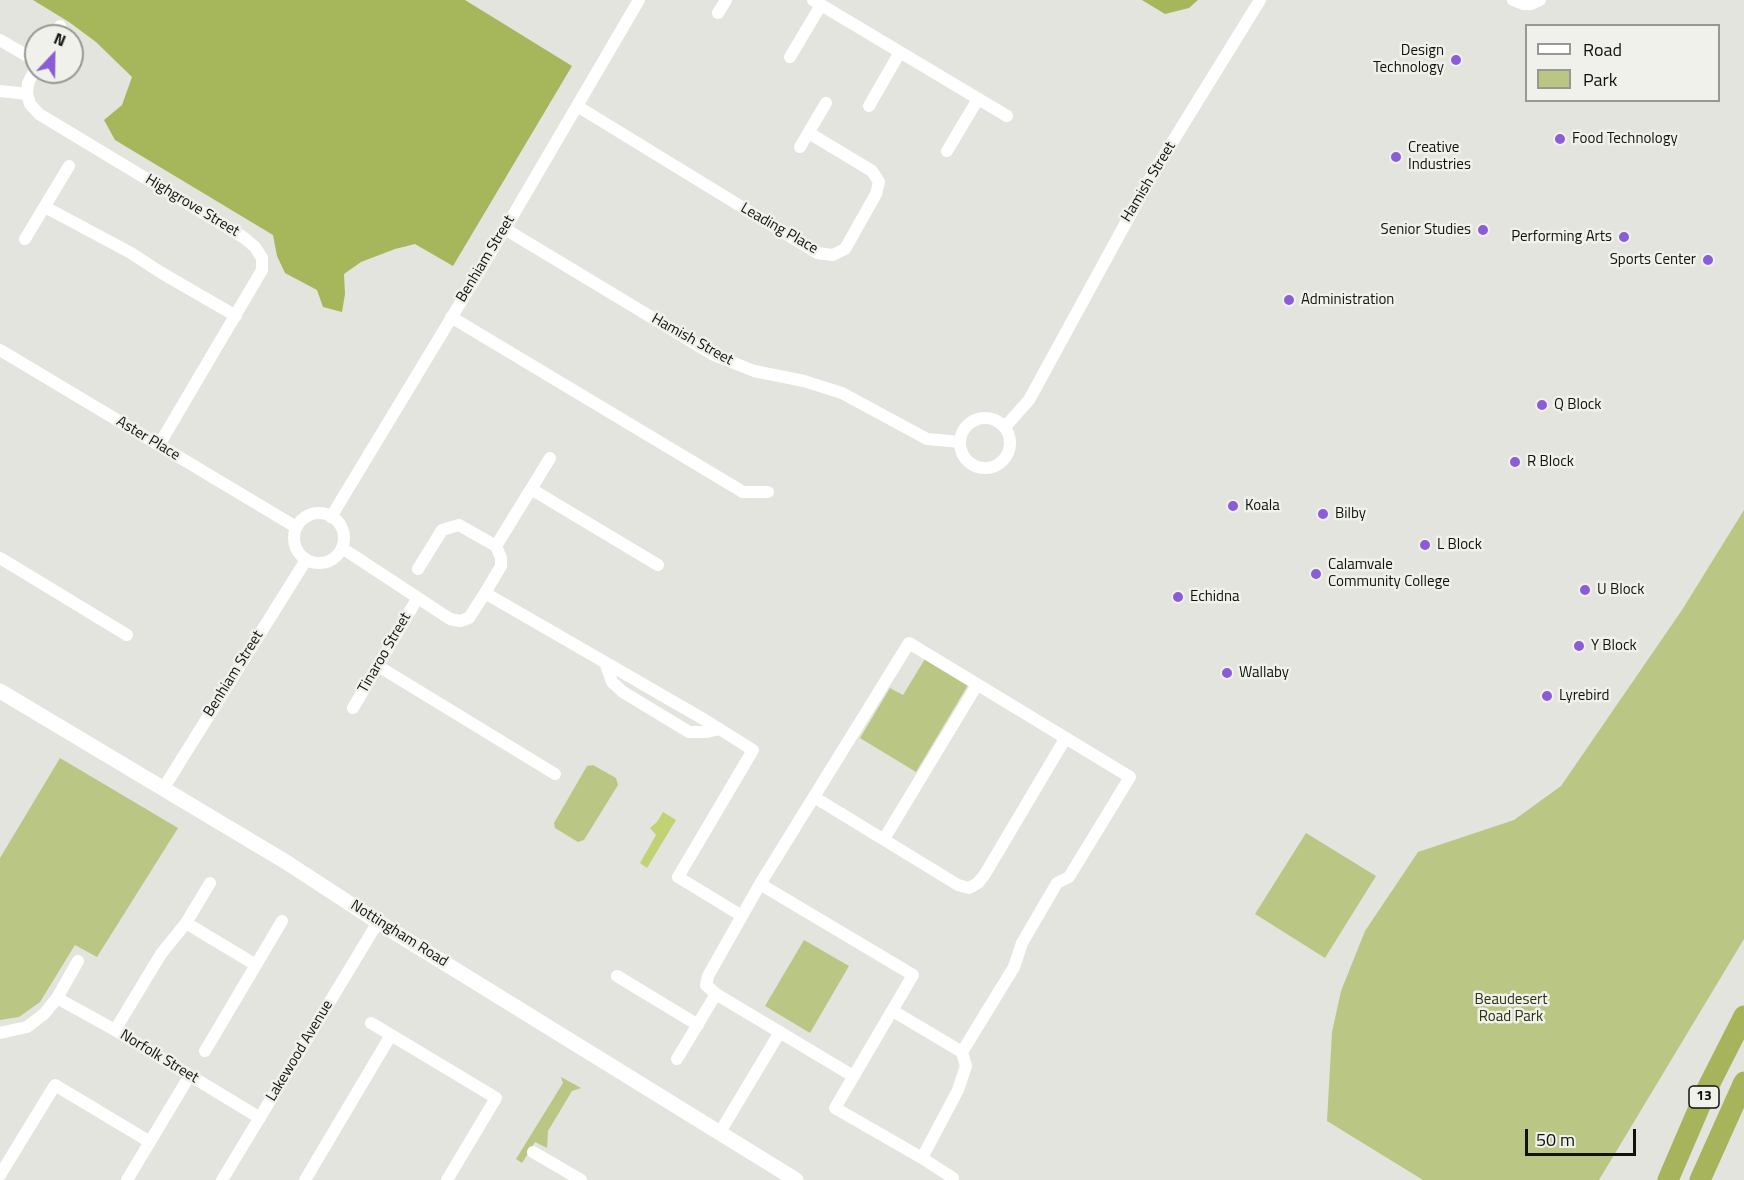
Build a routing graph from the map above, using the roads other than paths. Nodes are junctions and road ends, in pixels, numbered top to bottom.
1 (639, 0) edge
2 (726, 0) edge
3 (1260, 0) edge
4 (1513, 0) edge
5 (1540, 0) edge
6 (817, 2) edge
7 (718, 13) dead end
8 (0, 40) edge
9 (900, 52) junction
10 (24, 54) edge
11 (790, 57) dead end
12 (28, 84) edge
13 (0, 91) edge
14 (27, 94) junction
15 (978, 99) junction
16 (826, 103) dead end
17 (578, 106) junction
18 (869, 106) dead end
19 (1007, 116) dead end
20 (809, 133) junction
21 (800, 147) dead end
22 (947, 151) dead end
23 (69, 166) dead end
24 (45, 207) junction
25 (505, 229) junction
26 (25, 239) dead end
27 (236, 316) junction
28 (451, 317) junction
29 (0, 350) edge
30 (1005, 427) junction
31 (960, 442) junction
32 (159, 445) junction
33 (550, 458) dead end
34 (531, 489) junction
35 (768, 492) dead end
36 (331, 517) junction
37 (296, 527) junction
38 (496, 546) junction
39 (342, 548) junction
40 (0, 558) edge
41 (306, 560) junction
42 (658, 565) dead end
43 (418, 569) dead end
44 (485, 593) junction
45 (417, 598) junction
46 (126, 634) dead end
47 (605, 662) junction
48 (378, 666) junction
49 (977, 684) junction
50 (0, 691) edge
51 (353, 708) dead end
52 (720, 729) junction
53 (1065, 739) junction
54 (555, 774) dead end
55 (163, 789) junction
56 (814, 797) junction
57 (884, 839) junction
58 (210, 883) dead end
59 (760, 884) junction
60 (742, 916) junction
61 (282, 921) dead end
62 (378, 922) junction
63 (186, 923) junction
64 (78, 961) dead end
65 (256, 964) junction
66 (616, 976) dead end
67 (716, 994) junction
68 (57, 998) junction
69 (893, 1011) junction
70 (1744, 1016) edge
71 (371, 1023) dead end
72 (698, 1025) junction
73 (115, 1030) junction
74 (780, 1032) junction
75 (0, 1033) edge
76 (391, 1035) junction
77 (206, 1051) dead end
78 (962, 1052) junction
79 (677, 1059) dead end
80 (190, 1075) junction
81 (853, 1076) junction
82 (1744, 1082) edge
83 (260, 1118) junction
84 (720, 1132) junction
85 (150, 1142) junction
86 (533, 1152) dead end
87 (922, 1158) junction
88 (0, 1176) edge
89 (953, 1178) dead end
90 (576, 1179) edge
91 (6, 1180) edge
92 (128, 1180) edge
93 (222, 1180) edge
94 (305, 1180) edge
95 (447, 1180) edge
96 (796, 1180) edge
97 (1668, 1180) edge
98 (1700, 1180) edge

1 - 17 street, Benhiam Street
2 - 7 street
3 - 30 street, Hamish Street
4 - 5 street
6 - 9 street
6 - 11 street
8 - 10 street
9 - 15 street
9 - 18 street
12 - 14 street
13 - 14 street
14 - 27 street, Highgrove Street
15 - 19 street
15 - 22 street
16 - 20 street
17 - 20 street, Leading Place
17 - 25 street, Benhiam Street
20 - 21 street
23 - 24 street
24 - 26 street
24 - 27 street
25 - 28 street, Benhiam Street
25 - 31 street, Hamish Street
27 - 32 street, Highgrove Street
28 - 35 street
28 - 36 street, Benhiam Street
29 - 32 street, Aster Place
30 - 31 street
30 - 31 street
32 - 37 street, Aster Place
33 - 34 street
34 - 38 street
34 - 42 street
36 - 37 street
36 - 39 street
37 - 41 street
38 - 43 street
38 - 44 street
39 - 41 street
39 - 45 street
40 - 46 street
41 - 55 street, Benhiam Street
44 - 45 street
44 - 47 street
45 - 48 street, Tinaroo Street
47 - 52 street
47 - 52 street
48 - 51 street, Tinaroo Street
48 - 54 street
49 - 53 street
49 - 56 street
49 - 57 street
50 - 55 street, Nottingham Road
52 - 60 street
53 - 57 street
53 - 78 street
55 - 62 street, Nottingham Road
56 - 57 street
56 - 59 street
58 - 63 street
59 - 60 street
59 - 69 street
60 - 67 street
61 - 65 street
62 - 83 street, Lakewood Avenue
62 - 84 street, Nottingham Road
63 - 65 street
63 - 73 street
64 - 68 street
65 - 77 street
66 - 72 street
67 - 72 street
67 - 74 street
68 - 73 street, Norfolk Street
68 - 75 street
69 - 78 street
69 - 81 street
70 - 97 highway, 13
71 - 76 street
72 - 79 street
73 - 80 street, Norfolk Street
74 - 81 street
74 - 84 street
76 - 94 street
76 - 95 street
78 - 87 street
80 - 83 street, Norfolk Street
80 - 85 street
81 - 87 street
82 - 98 highway, 13
83 - 93 street, Lakewood Avenue
84 - 96 street, Nottingham Road
85 - 88 street
85 - 92 street
86 - 90 street
87 - 89 street
88 - 91 street

